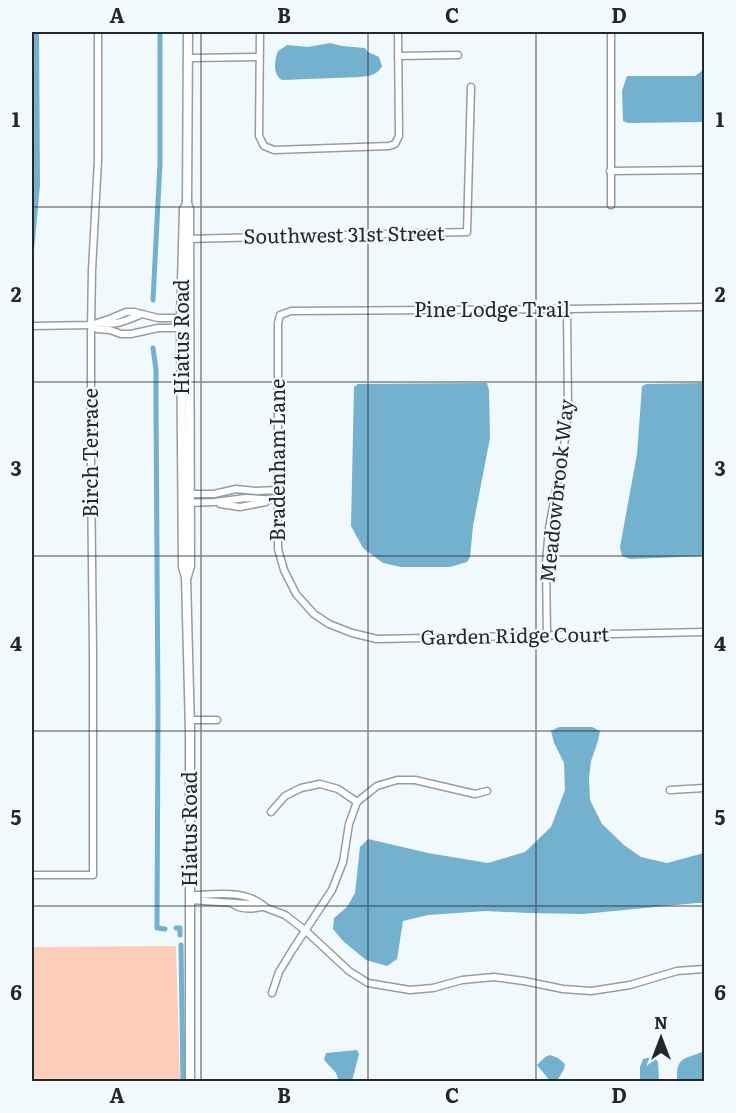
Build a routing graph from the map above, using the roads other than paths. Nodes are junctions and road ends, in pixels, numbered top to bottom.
1 (98, 32) edge
2 (188, 32) edge
3 (260, 32) edge
4 (398, 32) edge
5 (611, 32) edge
6 (398, 56) junction
7 (458, 56) dead end
8 (260, 57) junction
9 (189, 58) junction
10 (471, 87) dead end
11 (705, 170) edge
12 (610, 171) junction
13 (611, 205) dead end
14 (186, 239) junction
15 (705, 307) edge
16 (567, 309) junction
17 (143, 314) junction
18 (280, 315) joint
19 (185, 318) junction
20 (99, 323) junction
21 (118, 323) junction
22 (91, 325) junction
23 (32, 326) edge
24 (185, 328) junction
25 (121, 334) junction
26 (244, 490) junction
27 (278, 490) junction
28 (244, 498) junction
29 (186, 499) junction
30 (278, 500) junction
31 (214, 502) junction
32 (246, 506) junction
33 (329, 624) joint
34 (705, 632) edge
35 (546, 636) junction
36 (189, 720) junction
37 (217, 720) dead end
38 (705, 788) edge
39 (670, 790) dead end
40 (487, 791) dead end
41 (357, 802) junction
42 (272, 812) dead end
43 (32, 875) edge
44 (190, 898) junction
45 (264, 906) junction
46 (306, 931) junction
47 (705, 969) edge
48 (272, 993) dead end
49 (190, 1082) edge

1 - 22 street, Birch Terrace
2 - 9 street, Hiatus Road
3 - 8 street
4 - 6 street
5 - 12 street
6 - 7 street
6 - 8 street
8 - 9 street
9 - 14 street, Hiatus Road
10 - 14 street, Southwest 31st Street
11 - 12 street
12 - 13 street
14 - 19 street, Hiatus Road
15 - 16 street, Pine Lodge Trail
16 - 18 street, Pine Lodge Trail
16 - 35 street, Meadowbrook Way
17 - 19 street
17 - 20 street
17 - 21 street
18 - 27 street, Bradenham Lane
19 - 24 street, Hiatus Road
20 - 21 street
20 - 22 street
21 - 25 street
22 - 23 street
22 - 25 street
22 - 43 street, Birch Terrace
24 - 25 street
24 - 29 street, Hiatus Road
26 - 27 street
26 - 28 street
26 - 29 street
27 - 30 street, Bradenham Lane
28 - 30 street
28 - 31 street
28 - 32 street
29 - 31 street
29 - 36 street, Hiatus Road
30 - 32 street
30 - 33 street, Bradenham Lane
31 - 32 street
33 - 35 street, Garden Ridge Court
34 - 35 street, Garden Ridge Court
36 - 37 street
36 - 44 street, Hiatus Road
38 - 39 street
40 - 41 street
41 - 42 street
41 - 46 street
44 - 45 street
44 - 45 street
44 - 49 street, Hiatus Road
45 - 46 street
46 - 47 street
46 - 48 street

